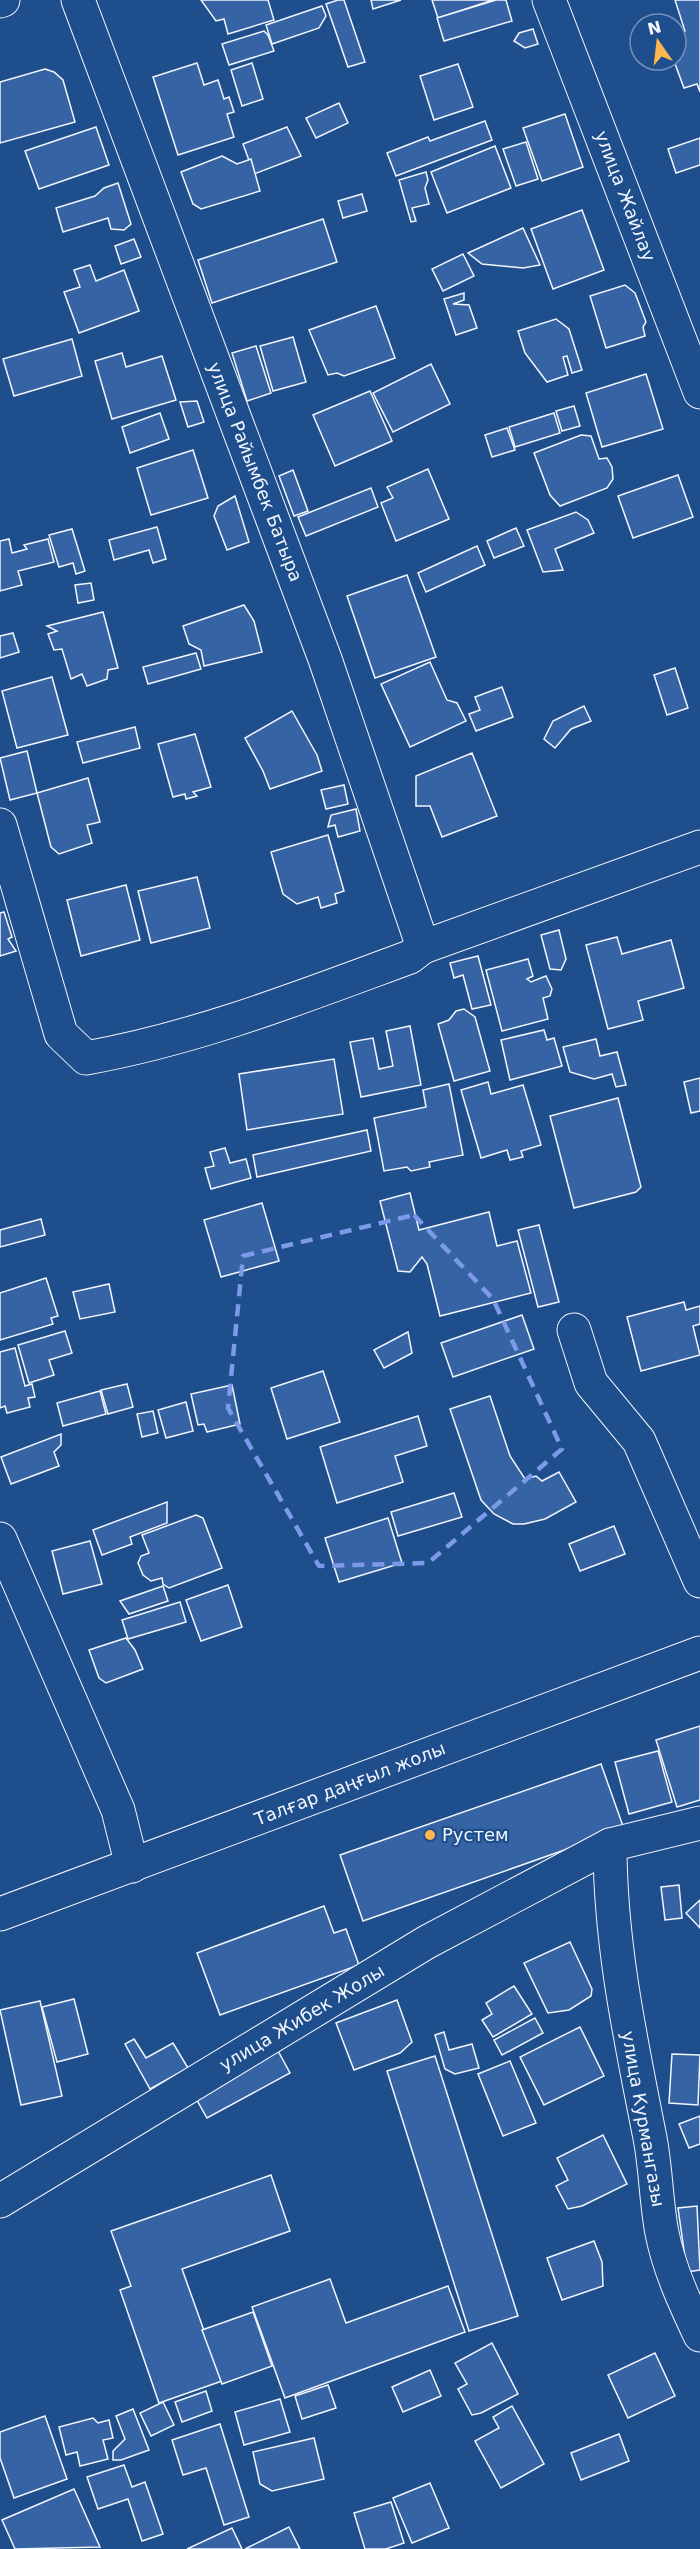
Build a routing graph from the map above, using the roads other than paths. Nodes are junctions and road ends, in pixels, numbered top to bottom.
1 (78, 0) edge
2 (549, 0) edge
3 (700, 392) edge
4 (0, 825) edge
5 (700, 847) edge
6 (423, 947) junction
7 (573, 1330) dead end
8 (0, 1539) edge
9 (700, 1581) edge
10 (700, 1653) edge
11 (700, 1823) edge
12 (610, 1845) junction
13 (132, 1866) junction
14 (0, 1914) edge
15 (0, 2201) edge
16 (700, 2335) edge

1 - 6 street, улица Райымбек Батыра
2 - 3 street, улица Жайлау
4 - 6 street
5 - 6 street
7 - 9 street
8 - 13 street
10 - 13 street, Талғар даңғыл жолы
11 - 12 street, улица Жибек Жолы
12 - 15 street, улица Жибек Жолы
12 - 16 street, улица Курмангазы
13 - 14 street, Талғар даңғыл жолы

